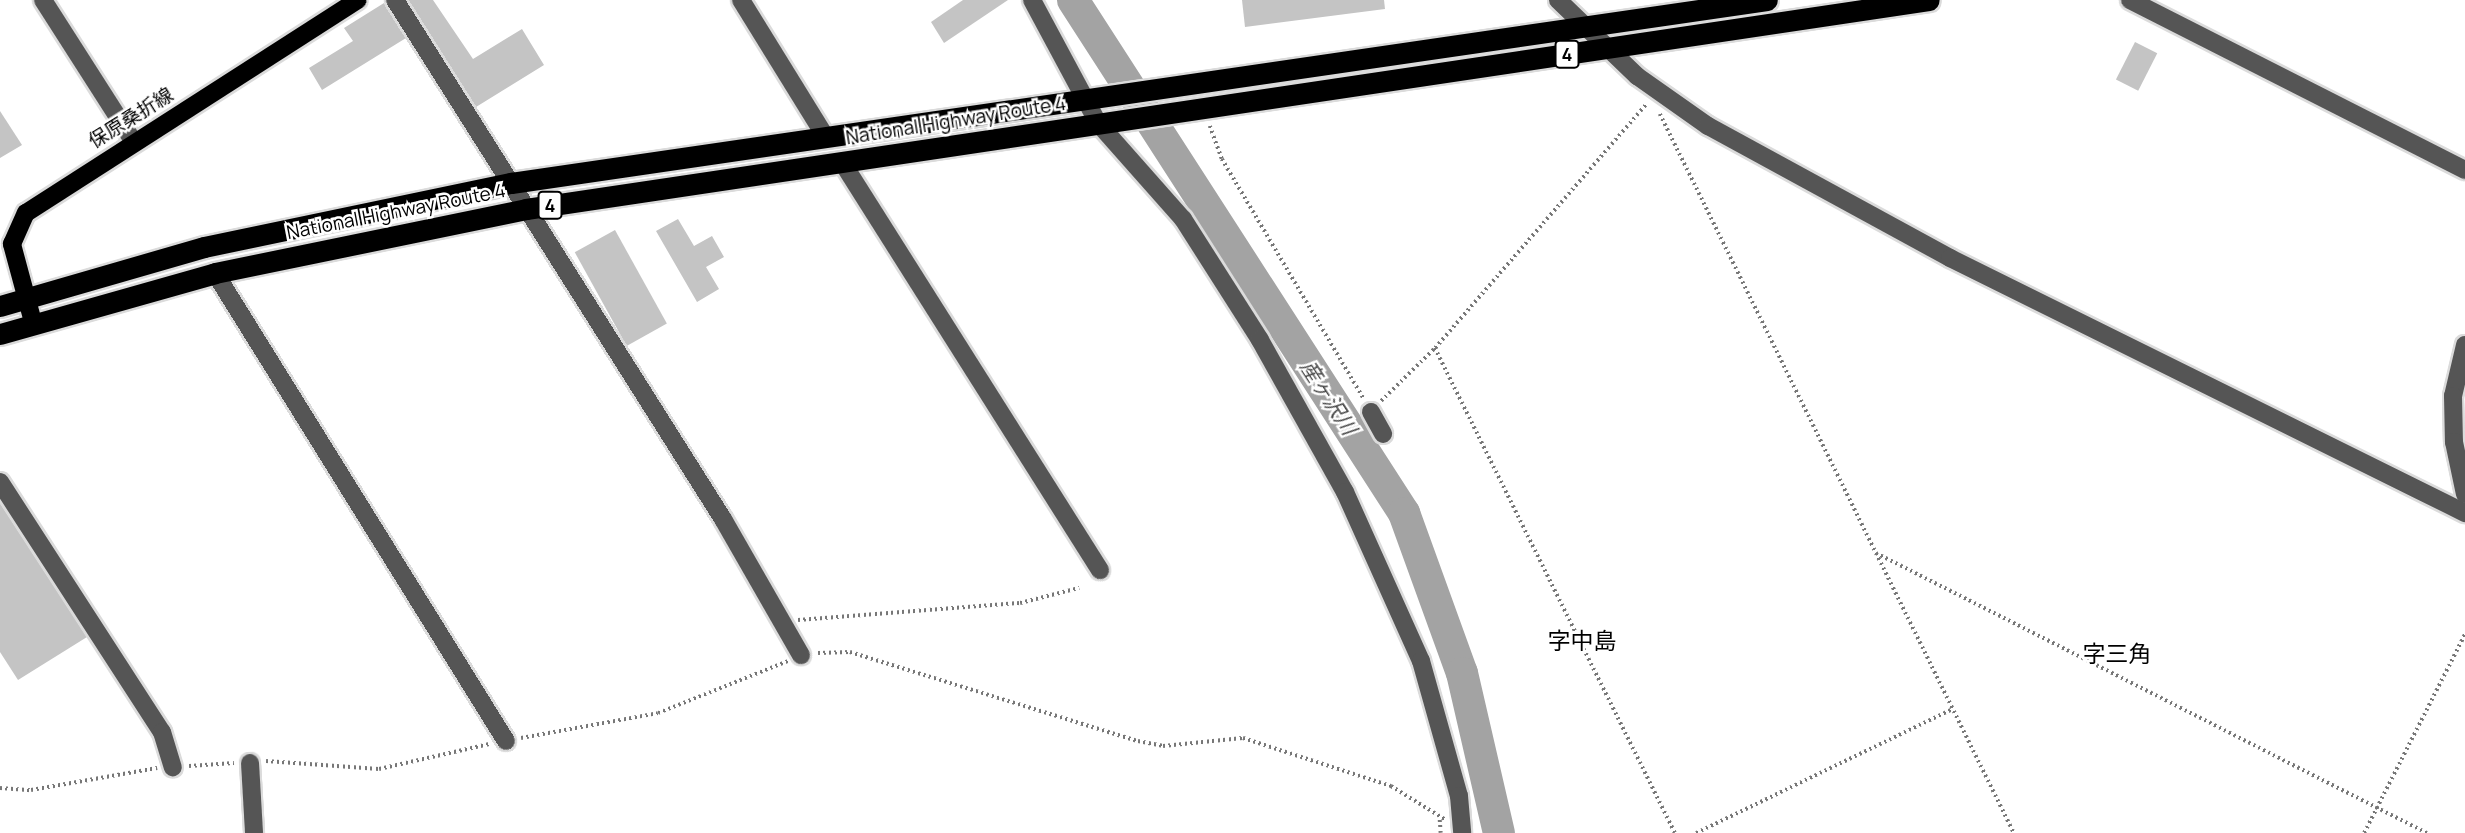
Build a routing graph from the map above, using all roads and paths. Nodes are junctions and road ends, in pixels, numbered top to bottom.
1 (43, 0) edge
2 (358, 0) edge
3 (395, 0) edge
4 (741, 0) edge
5 (1032, 0) edge
6 (1558, 0) edge
7 (1768, 0) edge
8 (1929, 0) edge
9 (2130, 0) edge
10 (1584, 27) junction
11 (1607, 47) junction
12 (1657, 91) junction
13 (1090, 99) junction
14 (1198, 112) junction
15 (1103, 123) junction
16 (825, 136) junction
17 (133, 141) junction
18 (842, 162) junction
19 (2465, 170) edge
20 (511, 183) junction
21 (526, 209) junction
22 (215, 273) junction
23 (24, 298) junction
24 (0, 306) edge
25 (33, 322) junction
26 (0, 334) edge
27 (2465, 345) edge
28 (1435, 348) junction
29 (1371, 412) junction
30 (1383, 434) dead end
31 (0, 482) edge
32 (2465, 494) edge
33 (2465, 513) edge
34 (1876, 553) junction
35 (1100, 570) dead end
36 (1079, 588) dead end
37 (782, 621) junction
38 (2465, 634) edge
39 (801, 655) junction
40 (1952, 709) junction
41 (506, 741) junction
42 (250, 762) junction
43 (173, 766) junction
44 (0, 788) edge
45 (2377, 808) junction
46 (1440, 820) junction
47 (1462, 827) edge
48 (254, 833) edge
49 (1441, 833) edge
50 (1675, 833) edge
51 (1696, 833) edge
52 (2014, 833) edge
53 (2364, 833) edge
54 (2427, 833) edge

1 - 17 street
2 - 17 main road, 保原桑折線
3 - 20 street
4 - 16 street
5 - 13 street
6 - 10 street
7 - 10 highway, National Highway Route 4 / 4
8 - 11 highway, National Highway Route 4 / 4
9 - 19 street
10 - 11 street
10 - 13 highway, National Highway Route 4 / 4
11 - 12 street
11 - 14 highway, National Highway Route 4 / 4
12 - 28 path
12 - 33 street
12 - 34 path
13 - 15 street
13 - 16 highway, National Highway Route 4 / 4
14 - 15 highway, National Highway Route 4 / 4
14 - 29 path
15 - 18 highway, National Highway Route 4 / 4
15 - 47 street
16 - 20 highway, National Highway Route 4 / 4
17 - 23 main road, 保原桑折線
18 - 21 highway, National Highway Route 4 / 4
18 - 35 street
20 - 21 street
20 - 23 highway, National Highway Route 4 / 4
21 - 22 highway, National Highway Route 4 / 4
21 - 37 street
22 - 25 highway, National Highway Route 4 / 4
22 - 41 street
23 - 24 highway, National Highway Route 4 / 4
23 - 25 main road, 保原桑折線
25 - 26 highway, National Highway Route 4 / 4
27 - 32 street
28 - 29 path
28 - 50 path
29 - 30 street
31 - 43 street
34 - 40 path
34 - 45 path
36 - 37 path
37 - 39 street
38 - 45 path
39 - 41 path
39 - 46 path
40 - 51 path
40 - 52 path
41 - 42 path
42 - 43 path
42 - 48 street
43 - 44 path
45 - 53 path
45 - 54 path
46 - 47 path
46 - 49 path

